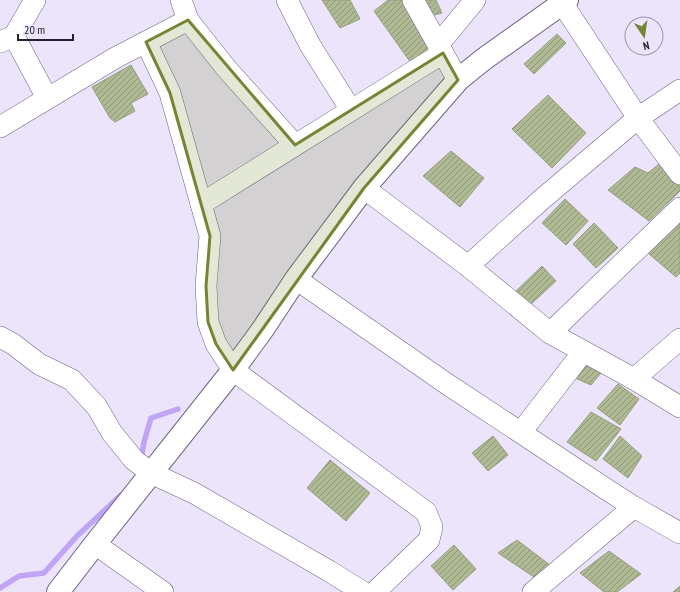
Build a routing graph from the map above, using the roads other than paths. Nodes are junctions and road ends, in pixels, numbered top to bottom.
1 (34, 0) edge
2 (181, 0) edge
3 (413, 0) edge
4 (475, 0) edge
5 (294, 2) edge
6 (565, 2) edge
7 (188, 20) junction
8 (7, 39) edge
9 (146, 42) junction
10 (441, 49) junction
11 (458, 80) junction
12 (680, 90) edge
13 (47, 98) junction
14 (351, 110) junction
15 (638, 118) junction
16 (0, 126) edge
17 (295, 145) junction
18 (680, 174) edge
19 (364, 188) junction
20 (201, 204) junction
21 (680, 208) edge
22 (468, 266) junction
23 (296, 279) junction
24 (550, 333) junction
25 (0, 337) edge
26 (680, 339) edge
27 (583, 352) junction
28 (233, 370) junction
29 (634, 379) junction
30 (680, 407) edge
31 (521, 432) junction
32 (151, 473) junction
33 (634, 507) junction
34 (680, 533) edge
35 (94, 544) junction
36 (58, 592) edge
37 (163, 592) edge
38 (363, 592) edge
39 (374, 592) edge
40 (533, 592) edge

1 - 8 street
2 - 7 street
3 - 10 street
4 - 10 street
5 - 14 street
6 - 11 street
6 - 15 street
7 - 9 street
7 - 17 street
8 - 13 street
9 - 13 street
9 - 20 street
10 - 11 street
10 - 14 street
11 - 19 street
12 - 15 street
13 - 16 street
14 - 17 street
15 - 18 street
15 - 22 street
17 - 20 street
19 - 22 street
19 - 23 street
20 - 28 street
21 - 24 street
22 - 24 street
23 - 28 street
23 - 31 street
24 - 27 street
25 - 32 street
26 - 29 street
27 - 29 street
27 - 31 street
28 - 32 street
28 - 39 street
29 - 30 street
31 - 33 street
32 - 35 street
32 - 38 street
33 - 34 street
33 - 40 street
35 - 36 street
35 - 37 street

